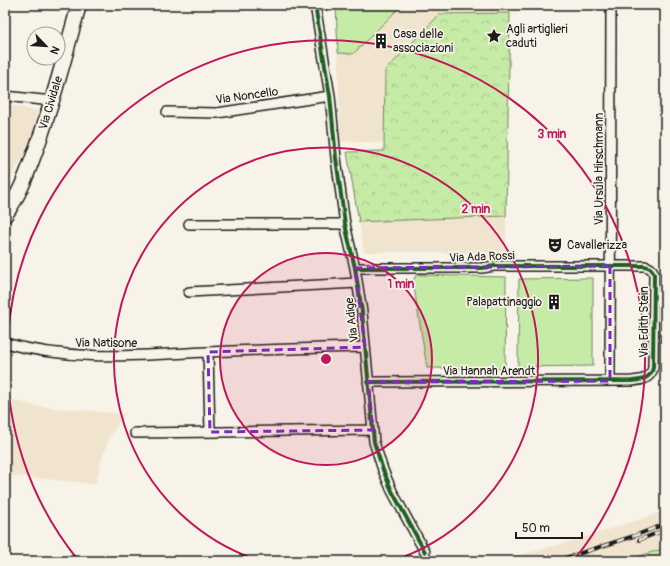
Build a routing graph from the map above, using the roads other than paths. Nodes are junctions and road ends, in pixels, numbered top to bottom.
1 (79, 5) edge
2 (316, 5) edge
3 (611, 5) edge
4 (5, 96) edge
5 (330, 96) junction
6 (52, 101) junction
7 (167, 112) dead end
8 (10, 203) edge
9 (5, 215) edge
10 (189, 224) dead end
11 (345, 224) junction
12 (610, 266) junction
13 (355, 268) junction
14 (357, 283) junction
15 (189, 292) dead end
16 (5, 343) edge
17 (365, 347) junction
18 (208, 352) junction
19 (610, 381) junction
20 (368, 382) junction
21 (373, 430) junction
22 (210, 432) junction
23 (135, 433) dead end
24 (425, 552) dead end

1 - 6 main road, Via Cividale
2 - 5 street, Via Adige
3 - 12 street, Via Ursula Hirschmann
4 - 6 street
5 - 7 street, Via Noncello
5 - 11 street, Via Adige
6 - 8 main road, Via Cividale
8 - 9 main road, Via Cividale
10 - 11 street
11 - 13 street, Via Adige
12 - 13 street, Via Ada Rossi
12 - 19 street, Via Ursula Hirschmann
12 - 19 street, Via Edith Stein
13 - 14 street, Via Adige
14 - 15 street, Via Adige
14 - 17 street, Via Adige
16 - 18 street, Via Natisone
17 - 18 street, Via Natisone
17 - 20 street, Via Adige
18 - 22 street
19 - 20 street, Via Hannah Arendt
20 - 21 street, Via Adige
21 - 22 street
21 - 24 street, Via Adige
22 - 23 street

